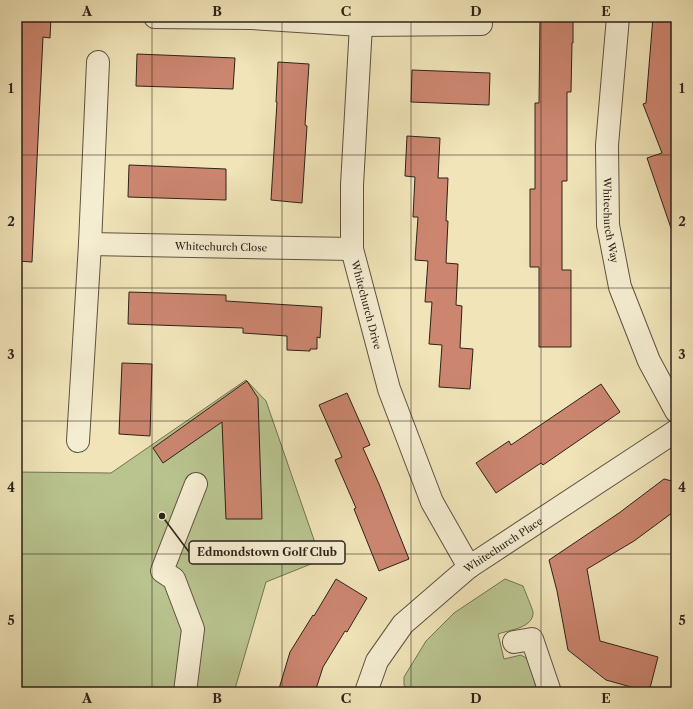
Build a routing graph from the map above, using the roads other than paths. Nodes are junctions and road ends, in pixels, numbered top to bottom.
1 (155, 17) edge
2 (251, 17) edge
3 (618, 17) edge
4 (481, 24) dead end
5 (361, 25) junction
6 (98, 62) dead end
7 (90, 244) junction
8 (352, 249) junction
9 (676, 411) edge
10 (676, 431) edge
11 (78, 441) dead end
12 (196, 484) dead end
13 (469, 567) junction
14 (514, 642) dead end
15 (185, 692) edge
16 (366, 692) edge
17 (550, 692) edge

1 - 2 street
2 - 5 street
3 - 9 street, Whitechurch Way
4 - 5 street
5 - 8 street, Whitechurch Drive
6 - 7 street
7 - 8 street, Whitechurch Close
7 - 11 street
8 - 13 street, Whitechurch Drive
10 - 13 street, Whitechurch Place
12 - 15 street
13 - 16 street, Whitechurch Place
14 - 17 street

